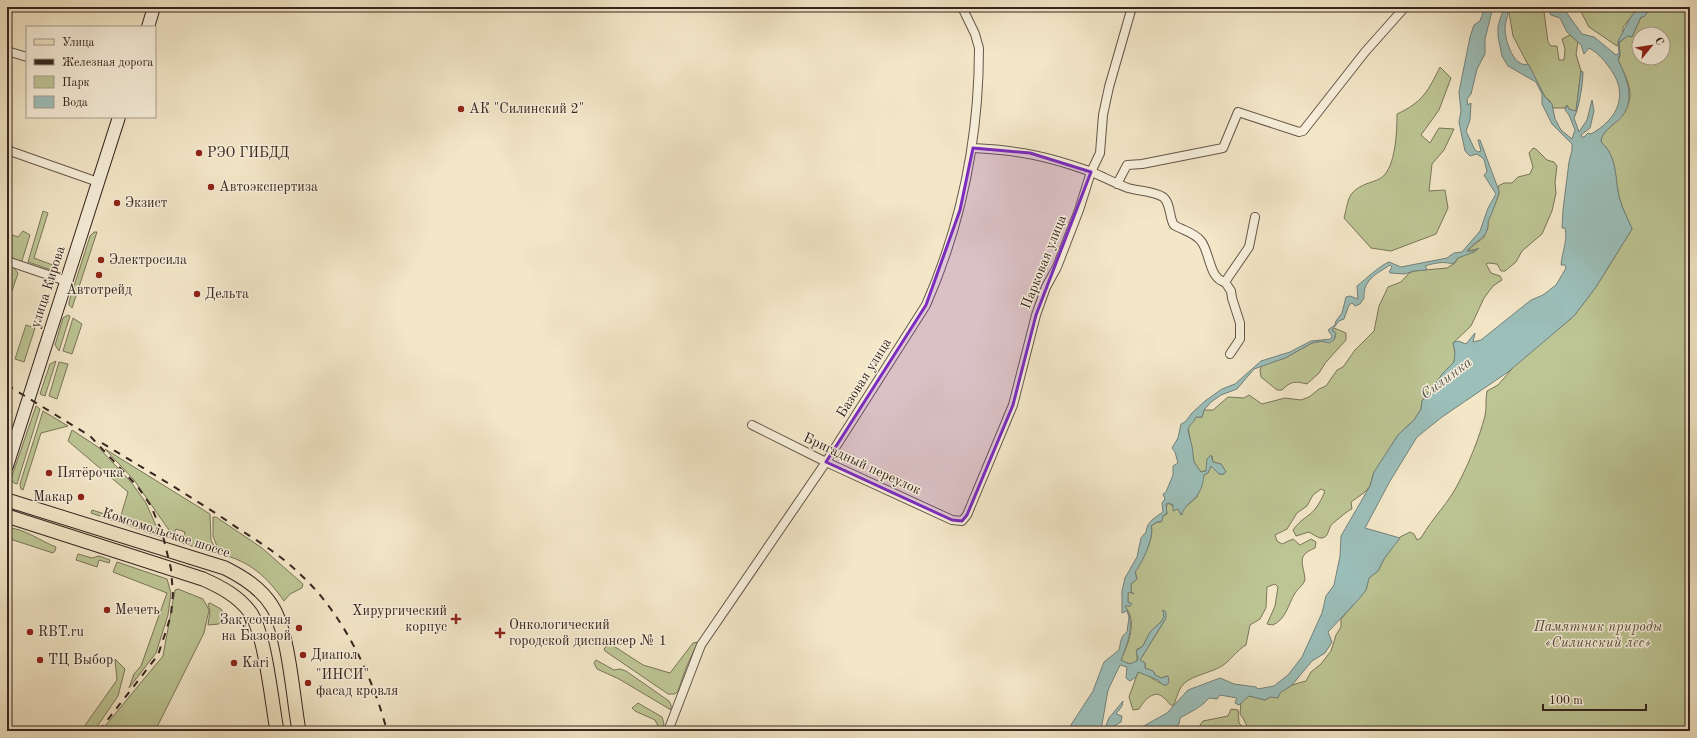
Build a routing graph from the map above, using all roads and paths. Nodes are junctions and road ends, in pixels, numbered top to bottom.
1 (154, 7) edge
2 (962, 7) edge
3 (1132, 7) edge
4 (1405, 7) edge
5 (148, 26) edge
6 (7, 51) edge
7 (26, 57) edge
8 (119, 118) edge
9 (973, 148) junction
10 (7, 150) edge
11 (1091, 172) junction
12 (98, 182) junction
13 (1117, 184) junction
14 (1255, 217) dead end
15 (7, 261) edge
16 (66, 281) junction
17 (1225, 282) junction
18 (1230, 354) dead end
19 (752, 425) dead end
20 (826, 462) junction
21 (7, 466) edge
22 (7, 500) edge
23 (7, 516) edge
24 (962, 521) joint
25 (277, 731) edge
26 (299, 731) edge
27 (668, 731) edge

1 - 5 main road
2 - 9 street, Базовая улица
3 - 11 street, Парковая улица
4 - 13 street
6 - 7 street
8 - 12 main road, улица Кирова
9 - 11 street
9 - 20 street, Базовая улица
10 - 12 street
11 - 13 street
11 - 24 street, Парковая улица
12 - 16 main road, улица Кирова
13 - 17 street
14 - 17 street
15 - 16 street
16 - 21 main road, улица Кирова
17 - 18 street
19 - 20 street, Бригадный переулок
20 - 24 street, Бригадный переулок
20 - 27 street, Базовая улица
22 - 26 main road, Комсомольское шоссе
23 - 25 main road

